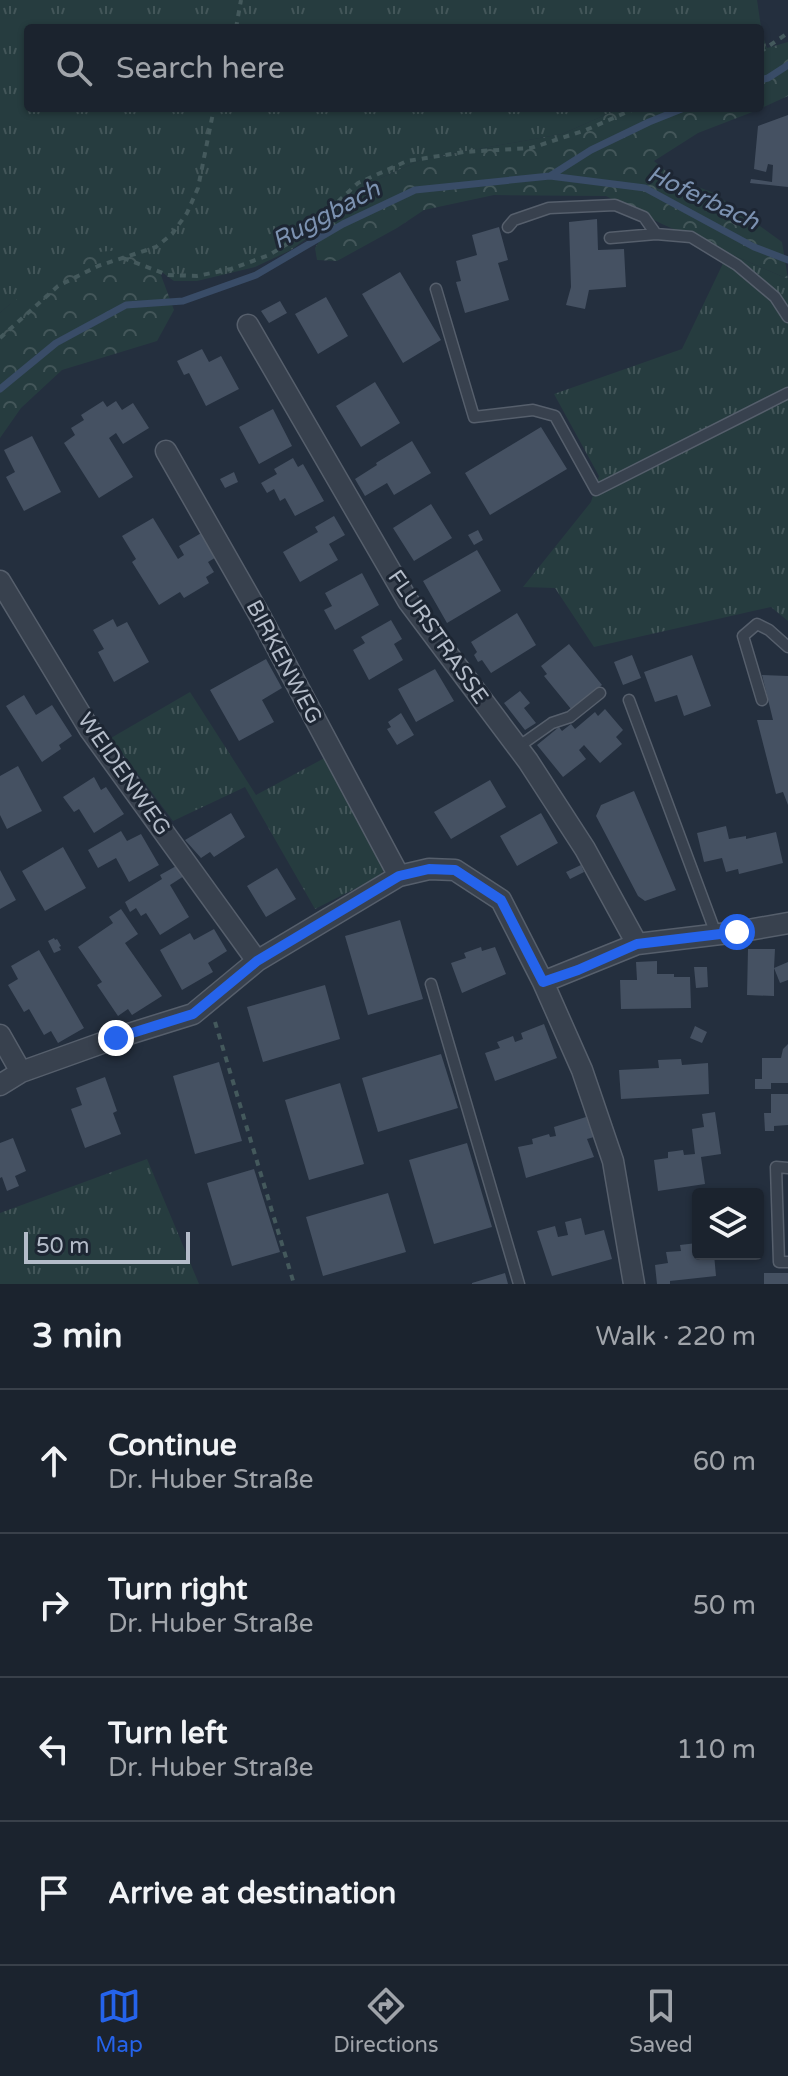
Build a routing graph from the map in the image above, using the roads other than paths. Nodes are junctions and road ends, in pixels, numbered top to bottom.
1 (508, 227) dead end
2 (656, 234) junction
3 (610, 238) dead end
4 (436, 289) dead end
5 (788, 317) edge
6 (248, 325) dead end
7 (788, 393) edge
8 (166, 451) dead end
9 (0, 581) edge
10 (788, 647) edge
11 (600, 693) dead end
12 (629, 700) dead end
13 (762, 700) dead end
14 (518, 747) junction
15 (399, 876) junction
16 (788, 923) edge
17 (716, 934) junction
18 (637, 944) junction
19 (257, 961) junction
20 (543, 982) junction
21 (431, 984) dead end
22 (0, 1035) edge
23 (21, 1072) junction
24 (0, 1085) edge
25 (788, 1168) edge
26 (788, 1262) edge
27 (519, 1284) edge
28 (634, 1284) edge

1 - 2 lane
2 - 3 lane
2 - 5 lane
4 - 7 lane
6 - 14 street, FLURSTRASSE
8 - 15 street, BIRKENWEG
9 - 19 street, WEIDENWEG
10 - 13 lane
11 - 14 lane
12 - 17 lane
14 - 18 street, FLURSTRASSE
15 - 19 street
15 - 20 street
16 - 17 street
17 - 18 street
18 - 20 street
19 - 23 street
20 - 28 street
21 - 27 lane
22 - 23 street
23 - 24 street
25 - 26 lane

